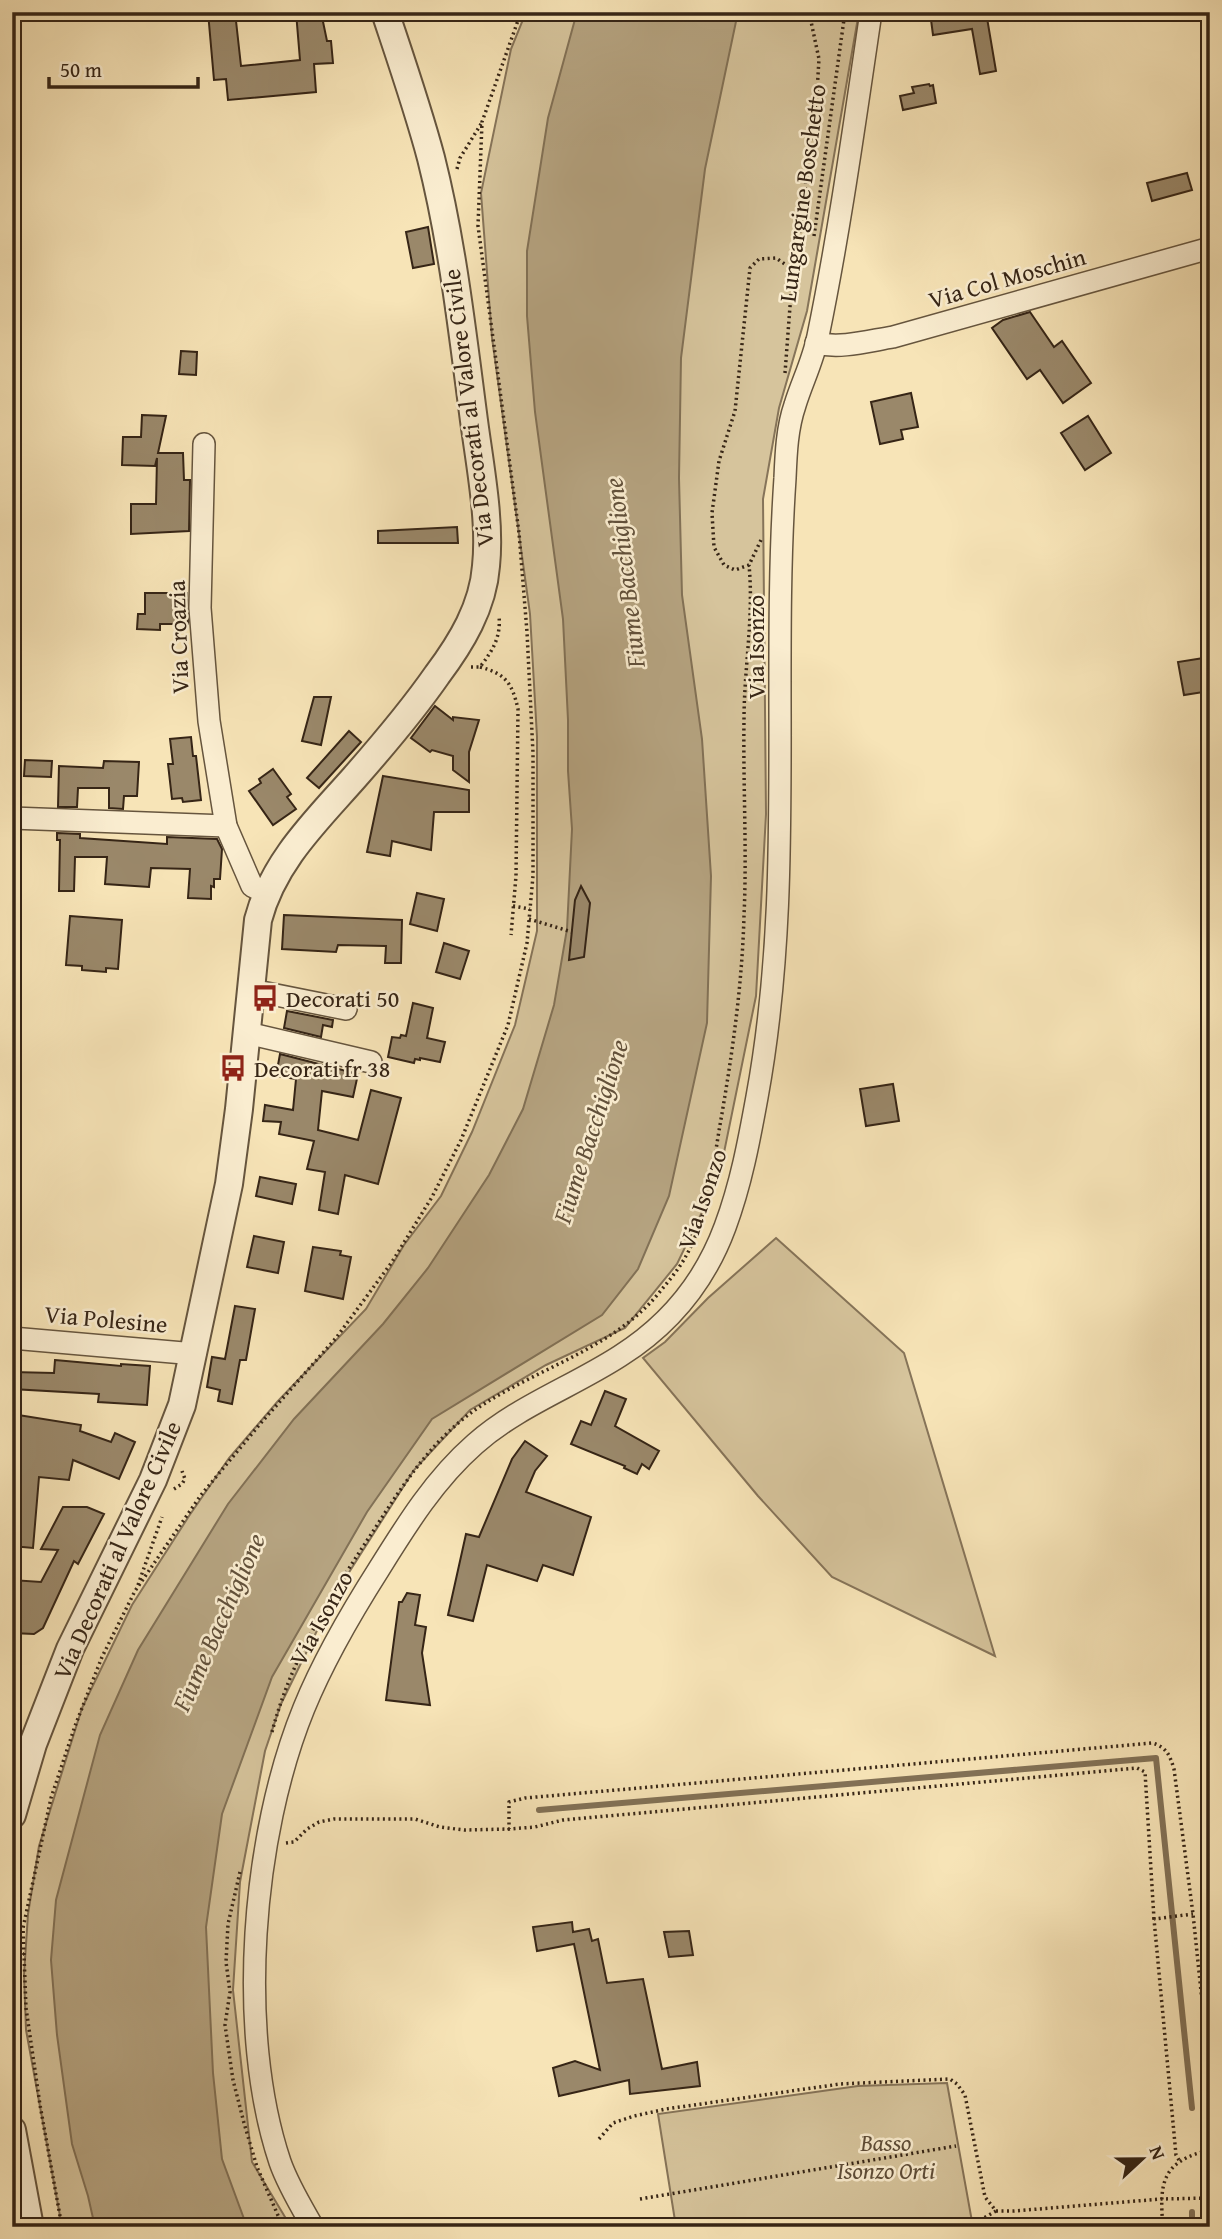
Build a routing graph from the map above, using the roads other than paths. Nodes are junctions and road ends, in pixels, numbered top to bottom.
1 (385, 12) edge
2 (871, 12) edge
3 (1210, 248) edge
4 (816, 344) junction
5 (204, 444) dead end
6 (12, 818) edge
7 (226, 826) junction
8 (266, 893) junction
9 (251, 990) junction
10 (346, 1009) dead end
11 (247, 1032) junction
12 (372, 1062) dead end
13 (12, 1338) edge
14 (195, 1354) junction
15 (12, 1815) edge
16 (12, 2130) edge
17 (15, 2167) edge
18 (30, 2227) edge
19 (313, 2227) edge

1 - 8 street, Via Decorati al Valore Civile
2 - 4 street, Via Isonzo
3 - 4 street, Via Col Moschin
4 - 19 street, Via Isonzo
5 - 7 street, Via Croazia
6 - 7 street
7 - 8 street, Via Croazia
8 - 9 street, Via Decorati al Valore Civile
9 - 10 street
9 - 11 street, Via Decorati al Valore Civile
11 - 12 street
11 - 14 street, Via Decorati al Valore Civile
13 - 14 street, Via Polesine
14 - 15 street, Via Decorati al Valore Civile
16 - 17 street
17 - 18 street

